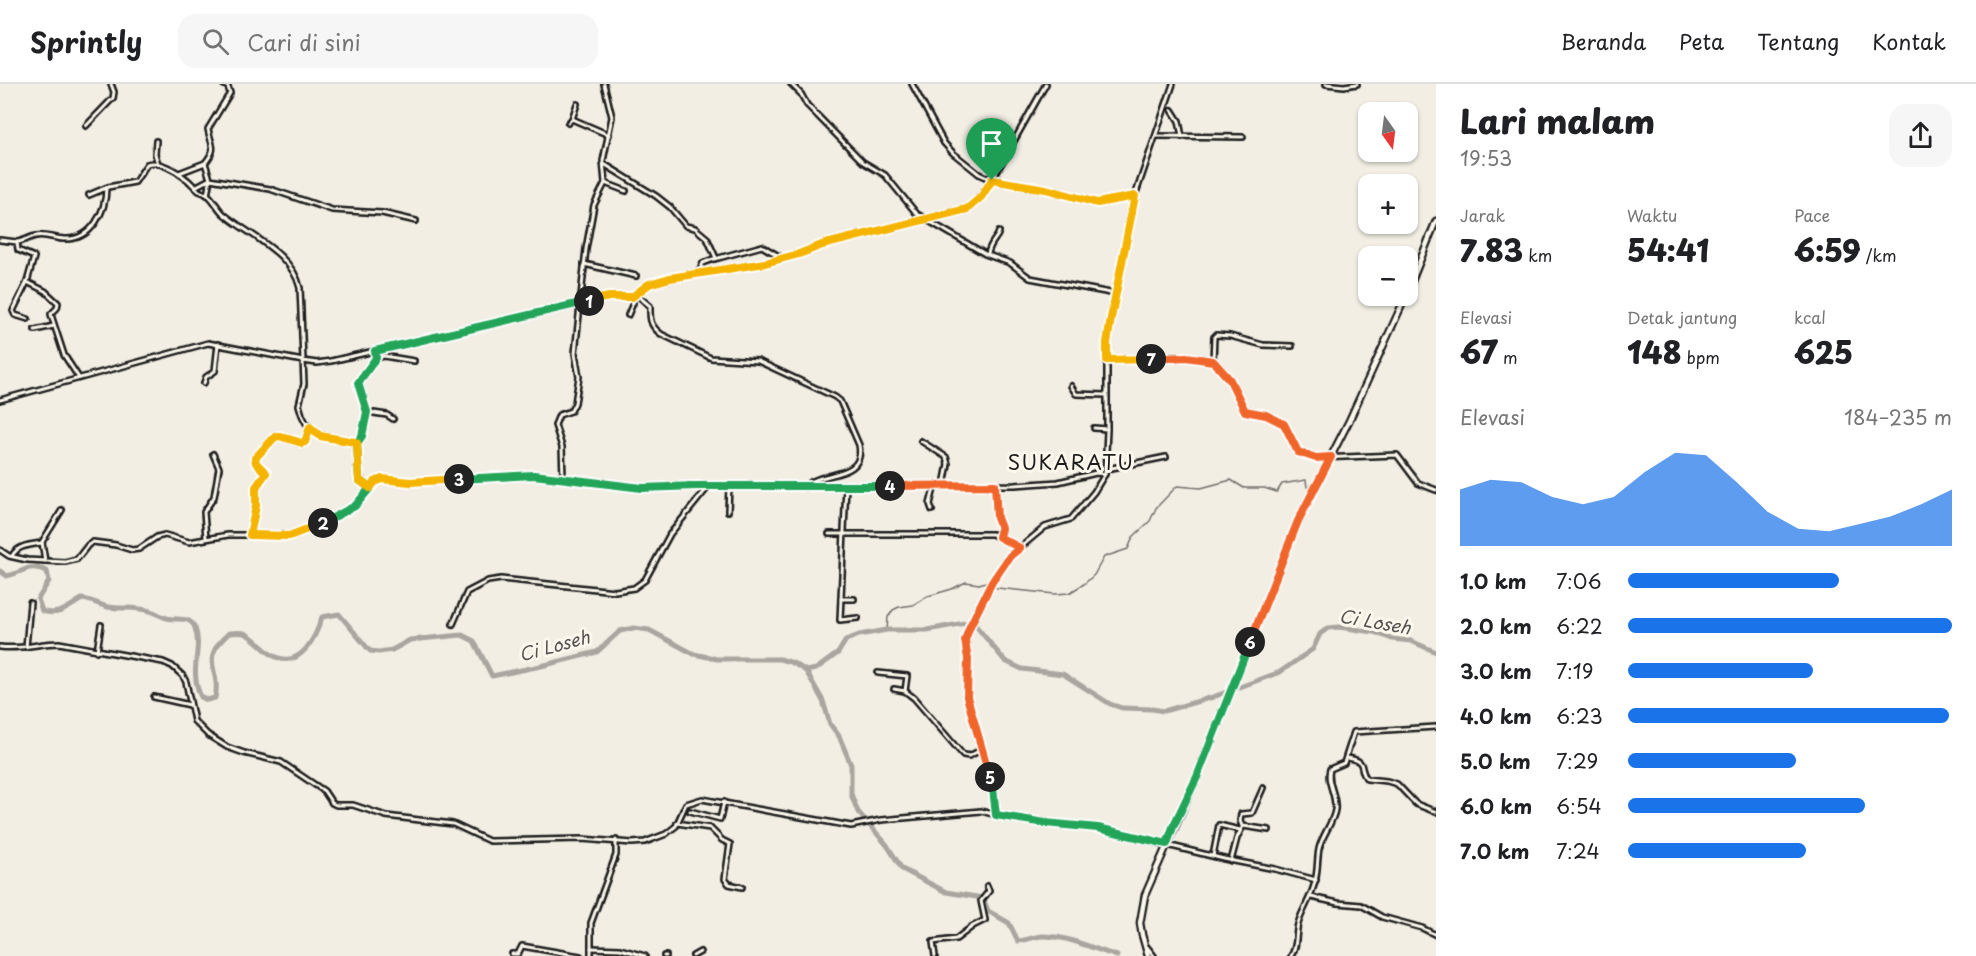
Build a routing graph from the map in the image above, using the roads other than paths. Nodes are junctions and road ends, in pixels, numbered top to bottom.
1 (111, 84) edge
2 (223, 84) edge
3 (604, 84) edge
4 (791, 84) edge
5 (912, 84) edge
6 (1046, 84) edge
7 (1173, 84) edge
8 (1326, 84) edge
9 (1357, 84) edge
10 (577, 104) dead end
11 (1172, 110) dead end
12 (572, 119) junction
13 (568, 123) dead end
14 (86, 126) dead end
15 (609, 135) junction
16 (1156, 136) junction
17 (1182, 136) junction
18 (1243, 137) dead end
19 (156, 141) dead end
20 (205, 163) junction
21 (158, 164) junction
22 (603, 164) junction
23 (178, 173) junction
24 (210, 179) junction
25 (992, 180) junction
26 (605, 183) junction
27 (195, 187) junction
28 (106, 188) junction
29 (626, 191) dead end
30 (89, 195) dead end
31 (207, 195) junction
32 (1135, 196) junction
33 (927, 219) junction
34 (416, 221) dead end
35 (1436, 221) edge
36 (999, 232) dead end
37 (0, 240) edge
38 (17, 242) junction
39 (988, 255) junction
40 (782, 258) junction
41 (715, 259) junction
42 (584, 264) junction
43 (1418, 265) edge
44 (699, 272) junction
45 (636, 276) dead end
46 (27, 282) junction
47 (1116, 294) junction
48 (634, 296) junction
49 (579, 304) junction
50 (1401, 306) edge
51 (628, 315) dead end
52 (28, 319) dead end
53 (55, 326) junction
54 (35, 330) dead end
55 (218, 344) junction
56 (1292, 346) dead end
57 (375, 351) junction
58 (376, 358) junction
59 (1107, 360) junction
60 (303, 361) junction
61 (414, 361) dead end
62 (1213, 361) junction
63 (79, 378) junction
64 (204, 383) dead end
65 (1071, 386) dead end
66 (1106, 395) junction
67 (0, 400) edge
68 (367, 412) junction
69 (393, 418) dead end
70 (310, 427) junction
71 (1094, 428) dead end
72 (1107, 429) junction
73 (921, 441) dead end
74 (357, 443) junction
75 (213, 454) dead end
76 (1166, 457) dead end
77 (1331, 457) junction
78 (1106, 472) junction
79 (563, 478) junction
80 (935, 485) junction
81 (944, 485) junction
82 (995, 485) junction
83 (709, 486) junction
84 (729, 486) junction
85 (846, 486) junction
86 (805, 487) junction
87 (370, 488) junction
88 (1436, 490) edge
89 (62, 510) dead end
90 (932, 510) dead end
91 (728, 511) dead end
92 (829, 534) dead end
93 (250, 535) junction
94 (844, 535) junction
95 (999, 537) junction
96 (206, 538) junction
97 (42, 543) junction
98 (1020, 548) junction
99 (0, 550) edge
100 (11, 556) junction
101 (45, 561) junction
102 (841, 599) junction
103 (854, 599) dead end
104 (30, 603) dead end
105 (858, 618) dead end
106 (453, 624) dead end
107 (101, 625) dead end
108 (0, 647) edge
109 (26, 647) junction
110 (97, 651) junction
111 (878, 673) dead end
112 (894, 689) dead end
113 (905, 691) junction
114 (154, 698) dead end
115 (190, 705) junction
116 (1436, 728) edge
117 (981, 750) junction
118 (1347, 758) junction
119 (1263, 788) dead end
120 (724, 802) junction
121 (690, 811) dead end
122 (1436, 812) edge
123 (996, 815) junction
124 (677, 823) junction
125 (1241, 828) junction
126 (1269, 830) dead end
127 (616, 840) junction
128 (1167, 844) junction
129 (1213, 856) junction
130 (1231, 861) junction
131 (1316, 880) junction
132 (987, 886) dead end
133 (742, 887) dead end
134 (1310, 897) junction
135 (1436, 935) edge
136 (1144, 944) junction
137 (591, 948) junction
138 (700, 952) dead end
139 (512, 954) dead end
140 (580, 956) edge
141 (591, 956) edge
142 (645, 956) edge
143 (693, 956) edge
144 (935, 956) edge
145 (1148, 956) edge
146 (1154, 956) edge
147 (1291, 956) edge

1 - 14 street
2 - 20 street
3 - 15 street
4 - 33 street
5 - 25 street
6 - 25 street
7 - 16 street
8 - 9 street
10 - 12 street
11 - 17 street
12 - 13 street
12 - 15 street
15 - 22 street
16 - 17 street
16 - 32 street
17 - 18 street
19 - 21 street
20 - 23 street
20 - 24 street
21 - 23 street
21 - 28 street
22 - 26 street
22 - 41 street
23 - 27 street
24 - 27 street
24 - 31 street
24 - 34 street
25 - 32 street
25 - 33 street
26 - 29 street
26 - 42 street
27 - 31 street
28 - 30 street
28 - 38 street
31 - 60 street
32 - 47 street
33 - 39 street
33 - 40 street
35 - 43 main road
36 - 39 street
37 - 38 street
38 - 46 street
39 - 47 street
40 - 41 street
40 - 44 street
41 - 44 street
42 - 45 street
42 - 49 street
44 - 48 street
46 - 52 street
46 - 53 street
47 - 59 street
48 - 49 street
48 - 51 street
48 - 86 street
49 - 57 street
49 - 79 street
50 - 77 main road
53 - 54 street
53 - 63 street
55 - 60 street
55 - 63 street
55 - 64 street
56 - 62 street
57 - 58 street
57 - 60 street
58 - 61 street
58 - 68 street
59 - 62 street
59 - 66 street
60 - 70 street
62 - 77 street
63 - 67 street
65 - 66 street
66 - 72 street
68 - 69 street
68 - 74 street
70 - 74 street
70 - 93 street
71 - 72 street
72 - 78 street
73 - 81 street
74 - 87 street
75 - 96 street
76 - 78 street
77 - 88 street
77 - 128 main road
78 - 82 street
78 - 98 street
79 - 83 street
79 - 87 street
80 - 81 street
80 - 85 street
80 - 90 street
81 - 82 street
82 - 95 street
83 - 84 street
83 - 106 street
84 - 86 street
84 - 91 street
85 - 86 street
85 - 94 street
87 - 93 street
89 - 97 street
92 - 94 street
93 - 96 street
94 - 95 street
94 - 102 street
95 - 98 street
96 - 101 street
97 - 100 street
97 - 101 street
98 - 117 street
99 - 100 street
100 - 101 street
102 - 103 street
102 - 105 street
104 - 109 street
107 - 110 street
108 - 109 street
109 - 110 street
110 - 115 street
111 - 113 street
112 - 113 street
113 - 117 street
114 - 115 street
115 - 127 street
116 - 118 street
117 - 123 street
118 - 122 street
118 - 131 street
119 - 125 street
120 - 121 street
120 - 123 street
120 - 124 street
123 - 128 street
124 - 127 street
124 - 133 street
125 - 126 street
125 - 129 street
125 - 130 street
127 - 137 street
128 - 129 street
128 - 136 main road
129 - 130 street
130 - 131 street
131 - 134 street
132 - 144 street
134 - 135 street
134 - 147 street
136 - 145 main road
136 - 146 street
137 - 141 street
137 - 142 street
138 - 143 street
139 - 140 street

